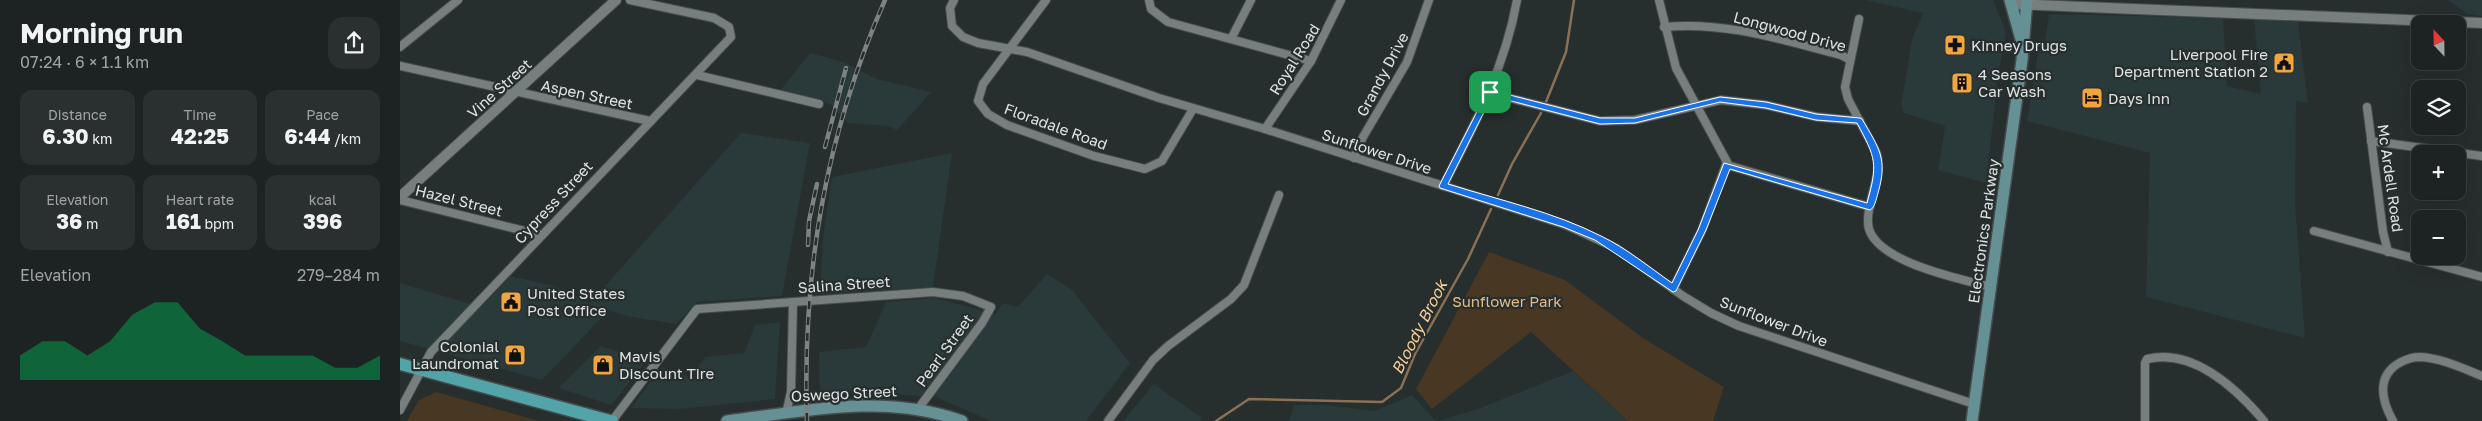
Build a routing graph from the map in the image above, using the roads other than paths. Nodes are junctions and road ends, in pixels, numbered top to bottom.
1 (458, 0) edge
2 (616, 0) edge
3 (630, 0) edge
4 (954, 0) edge
5 (1046, 0) edge
6 (1149, 0) edge
7 (1252, 0) edge
8 (1341, 0) edge
9 (1429, 0) edge
10 (1517, 0) edge
11 (1659, 0) edge
12 (2042, 0) edge
13 (2011, 2) edge
14 (2028, 2) edge
15 (2063, 6) junction
16 (1859, 19) dead end
17 (2482, 23) edge
18 (1664, 27) junction
19 (1231, 39) junction
20 (2023, 46) junction
21 (400, 47) edge
22 (1010, 48) junction
23 (1850, 60) junction
24 (1311, 62) junction
25 (400, 66) edge
26 (697, 75) junction
27 (1490, 92) junction
28 (514, 93) junction
29 (819, 104) dead end
30 (1697, 105) junction
31 (2368, 107) dead end
32 (1193, 109) junction
33 (650, 121) junction
34 (1860, 121) junction
35 (1265, 129) junction
36 (2371, 141) junction
37 (2482, 156) edge
38 (1354, 158) junction
39 (1727, 165) junction
40 (1443, 186) junction
41 (1278, 195) dead end
42 (400, 198) edge
43 (1870, 207) junction
44 (2314, 231) dead end
45 (541, 235) junction
46 (2388, 252) junction
47 (2482, 277) edge
48 (1991, 287) junction
49 (1673, 289) junction
50 (793, 302) junction
51 (991, 307) joint
52 (400, 364) edge
53 (422, 371) junction
54 (400, 373) edge
55 (2482, 376) edge
56 (1974, 404) junction
57 (918, 409) junction
58 (400, 410) edge
59 (786, 414) junction
60 (581, 417) edge
61 (748, 420) edge
62 (611, 421) edge
63 (727, 421) edge
64 (962, 421) edge
65 (1108, 421) edge
66 (1972, 421) edge
67 (2145, 421) edge
68 (2264, 421) edge
69 (2393, 421) edge

1 - 21 street
2 - 28 street, Vine Street
3 - 26 street, Cypress Street
4 - 22 street, Sunflower Drive
5 - 22 street, Floradale Road
6 - 19 street
7 - 19 street
8 - 24 street, Royal Road
9 - 38 street, Grandy Drive
10 - 27 street
11 - 18 street
12 - 15 street
13 - 14 street
13 - 20 main road, Electronics Parkway
14 - 15 street
14 - 20 main road, Electronics Parkway
15 - 17 street
16 - 23 street
18 - 23 street, Longwood Drive
18 - 30 street
19 - 24 street
20 - 48 main road, Electronics Parkway
22 - 32 street, Sunflower Drive
22 - 32 street, Floradale Road
23 - 34 street
24 - 35 street, Royal Road
25 - 28 street, Aspen Street
26 - 29 street
26 - 33 street, Cypress Street
27 - 30 street
27 - 40 street
28 - 33 street, Aspen Street
28 - 42 street, Vine Street
30 - 34 street
30 - 39 street
31 - 36 street, Mc Ardell Road
32 - 35 street, Sunflower Drive
33 - 45 street, Cypress Street
34 - 43 street
35 - 38 street, Sunflower Drive
36 - 37 street
36 - 46 street, Mc Ardell Road
38 - 40 street, Sunflower Drive
39 - 43 street
39 - 49 street
40 - 49 street, Sunflower Drive
41 - 65 street
42 - 45 street, Hazel Street
43 - 48 street
44 - 46 street
45 - 53 street, Cypress Street
46 - 47 street
48 - 56 main road, Electronics Parkway
49 - 56 street, Sunflower Drive
50 - 51 street, Salina Street
50 - 59 street
50 - 62 street, Salina Street
51 - 57 street, Pearl Street
52 - 53 main road
53 - 54 main road
53 - 58 street, Cypress Street
53 - 60 main road
55 - 69 street
56 - 66 main road, Electronics Parkway
57 - 59 main road, Oswego Street
57 - 64 main road, Oswego Street
59 - 61 main road, Oswego Street
60 - 62 main road
61 - 63 main road, Oswego Street
67 - 68 street

